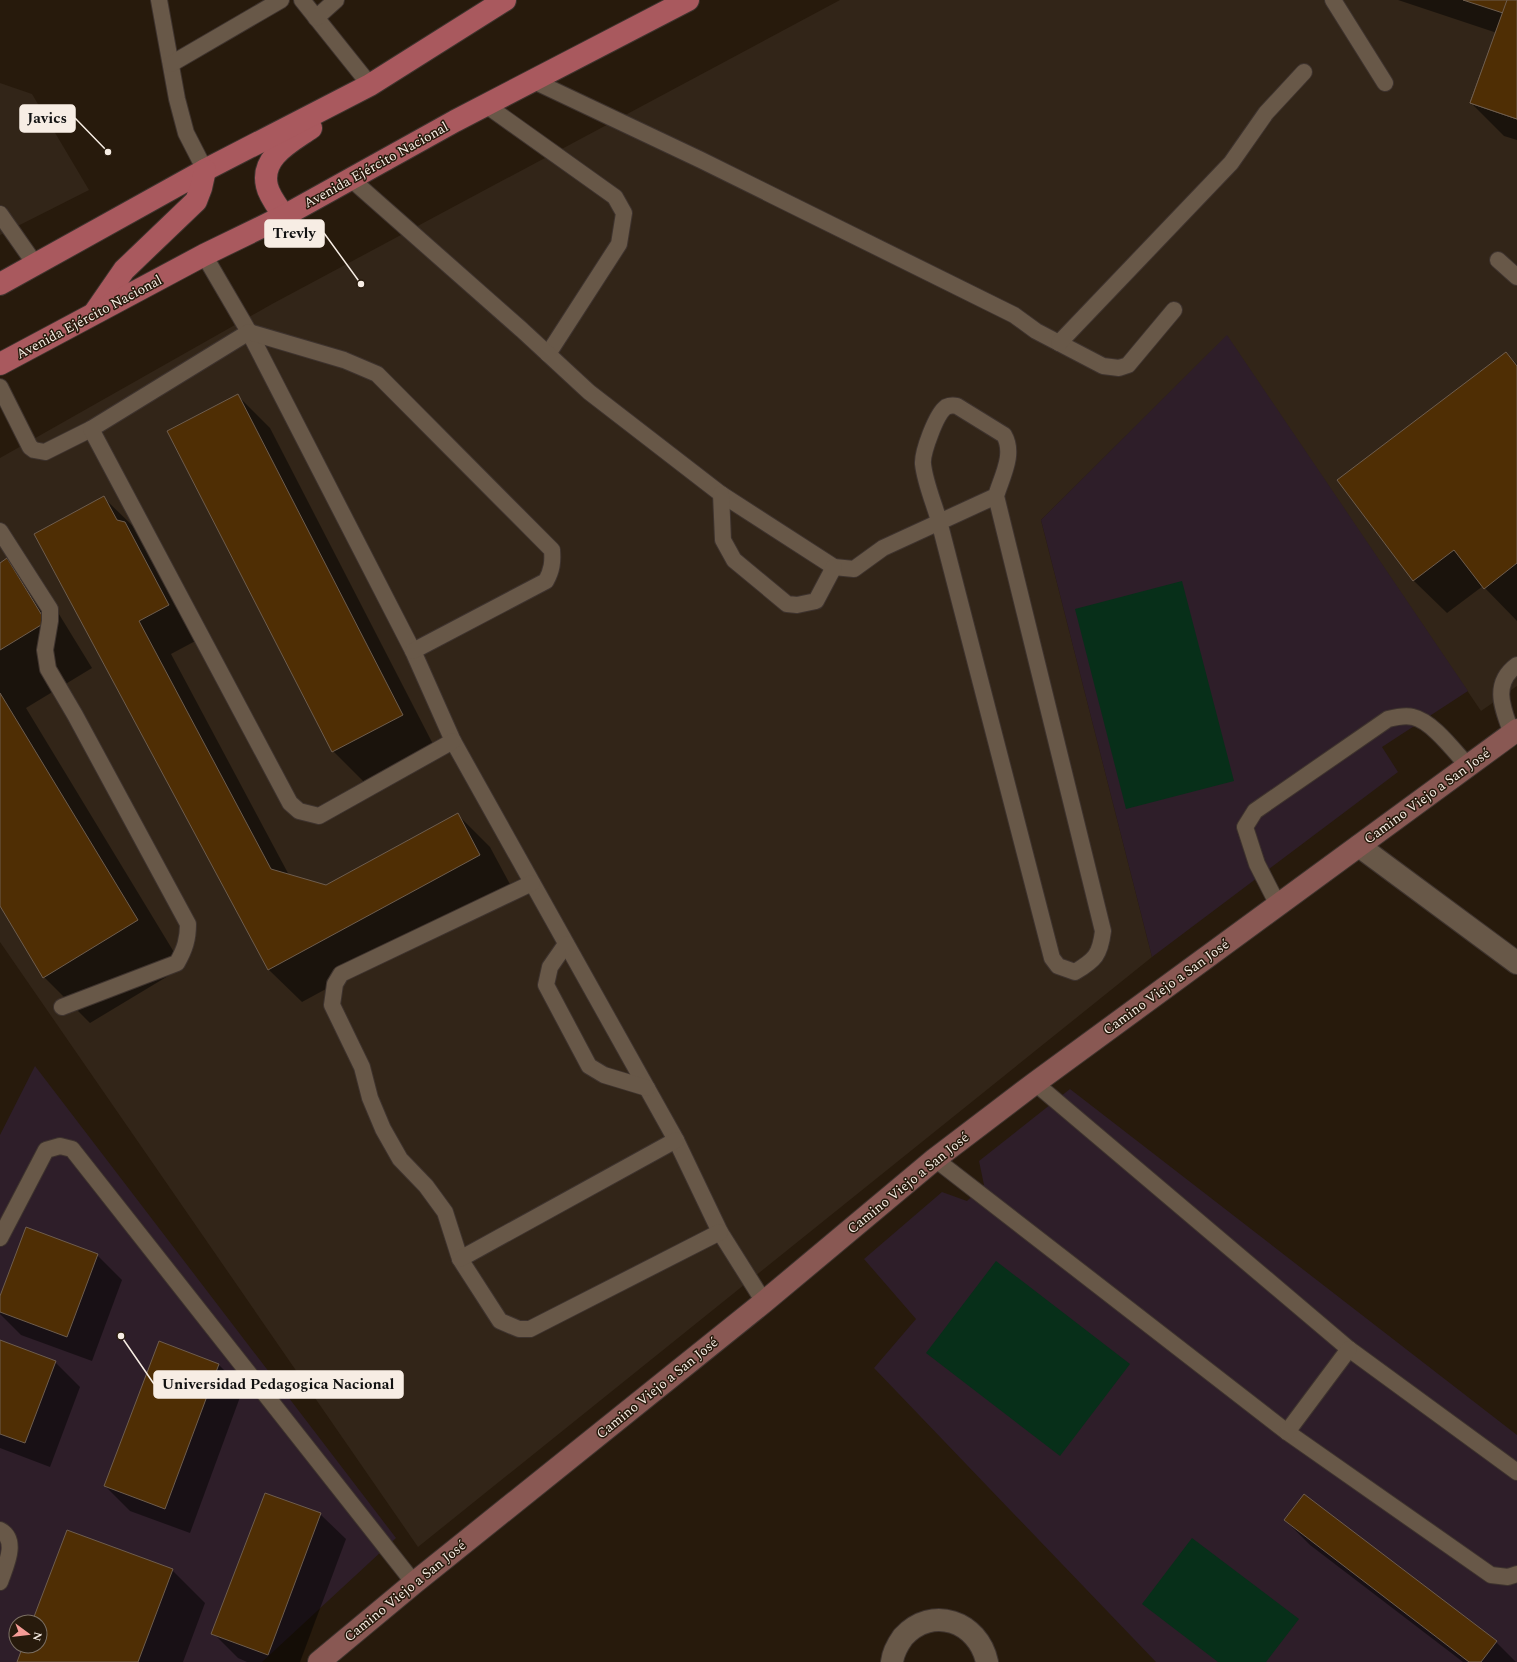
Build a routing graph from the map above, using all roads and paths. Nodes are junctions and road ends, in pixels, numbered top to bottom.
1 (159, 0) edge
2 (281, 0) edge
3 (302, 0) edge
4 (336, 0) edge
5 (503, 0) edge
6 (688, 0) edge
7 (1333, 0) edge
8 (316, 18) junction
9 (171, 64) junction
10 (1304, 72) dead end
11 (534, 81) junction
12 (1385, 83) dead end
13 (370, 84) junction
14 (486, 105) junction
15 (205, 170) junction
16 (351, 179) junction
17 (0, 214) edge
18 (284, 216) junction
19 (204, 255) junction
20 (1498, 260) dead end
21 (35, 264) junction
22 (1517, 277) edge
23 (0, 284) edge
24 (1174, 310) dead end
25 (93, 315) junction
26 (249, 332) junction
27 (1059, 343) junction
28 (548, 354) junction
29 (0, 364) edge
30 (0, 387) edge
31 (91, 429) junction
32 (721, 494) junction
33 (996, 496) junction
34 (939, 521) junction
35 (0, 531) edge
36 (834, 567) junction
37 (413, 651) junction
38 (1517, 664) edge
39 (1514, 732) edge
40 (453, 741) junction
41 (1468, 766) junction
42 (1359, 846) junction
43 (532, 883) junction
44 (1278, 905) junction
45 (566, 944) junction
46 (1517, 963) edge
47 (62, 1007) dead end
48 (1035, 1083) junction
49 (647, 1088) junction
50 (676, 1140) junction
51 (935, 1159) junction
52 (720, 1232) junction
53 (0, 1238) edge
54 (460, 1259) junction
55 (764, 1302) junction
56 (1349, 1350) junction
57 (1287, 1432) junction
58 (1517, 1472) edge
59 (0, 1530) edge
60 (1517, 1574) edge
61 (0, 1582) edge
62 (414, 1583) junction
63 (319, 1662) edge
64 (892, 1662) edge
65 (987, 1662) edge

1 - 9 lane
2 - 9 lane
3 - 8 lane
4 - 8 lane
5 - 13 main road
6 - 11 main road, Avenida Ejército Nacional
7 - 12 lane
8 - 13 lane
9 - 15 lane
10 - 27 lane
11 - 14 main road, Avenida Ejército Nacional
11 - 27 lane
13 - 15 main road
13 - 18 main road
14 - 16 main road, Avenida Ejército Nacional
14 - 28 lane
15 - 21 main road
15 - 25 main road
16 - 18 main road, Avenida Ejército Nacional
16 - 28 lane
17 - 21 lane
18 - 19 main road, Avenida Ejército Nacional
19 - 25 main road, Avenida Ejército Nacional
19 - 26 lane
20 - 22 lane
21 - 23 main road
24 - 27 lane
25 - 29 main road, Avenida Ejército Nacional
26 - 31 lane
26 - 37 lane
26 - 37 lane
28 - 32 lane
30 - 31 lane
31 - 40 lane
32 - 36 lane
32 - 36 lane
33 - 34 lane
33 - 34 lane
33 - 34 lane
34 - 36 lane
35 - 47 lane
37 - 40 lane
38 - 39 lane
39 - 41 street, Camino Viejo a San José
40 - 43 lane
41 - 42 street, Camino Viejo a San José
41 - 44 lane
42 - 44 street, Camino Viejo a San José
42 - 46 street
43 - 45 lane
43 - 54 lane
44 - 48 street, Camino Viejo a San José
45 - 49 lane
45 - 49 lane
48 - 51 street, Camino Viejo a San José
48 - 56 lane
49 - 50 lane
50 - 52 lane
50 - 54 lane
51 - 55 street, Camino Viejo a San José
51 - 57 lane
52 - 54 lane
52 - 55 lane
53 - 62 lane
55 - 62 street, Camino Viejo a San José
56 - 57 lane
56 - 58 lane
57 - 60 lane
59 - 61 lane
62 - 63 street, Camino Viejo a San José
64 - 65 street

